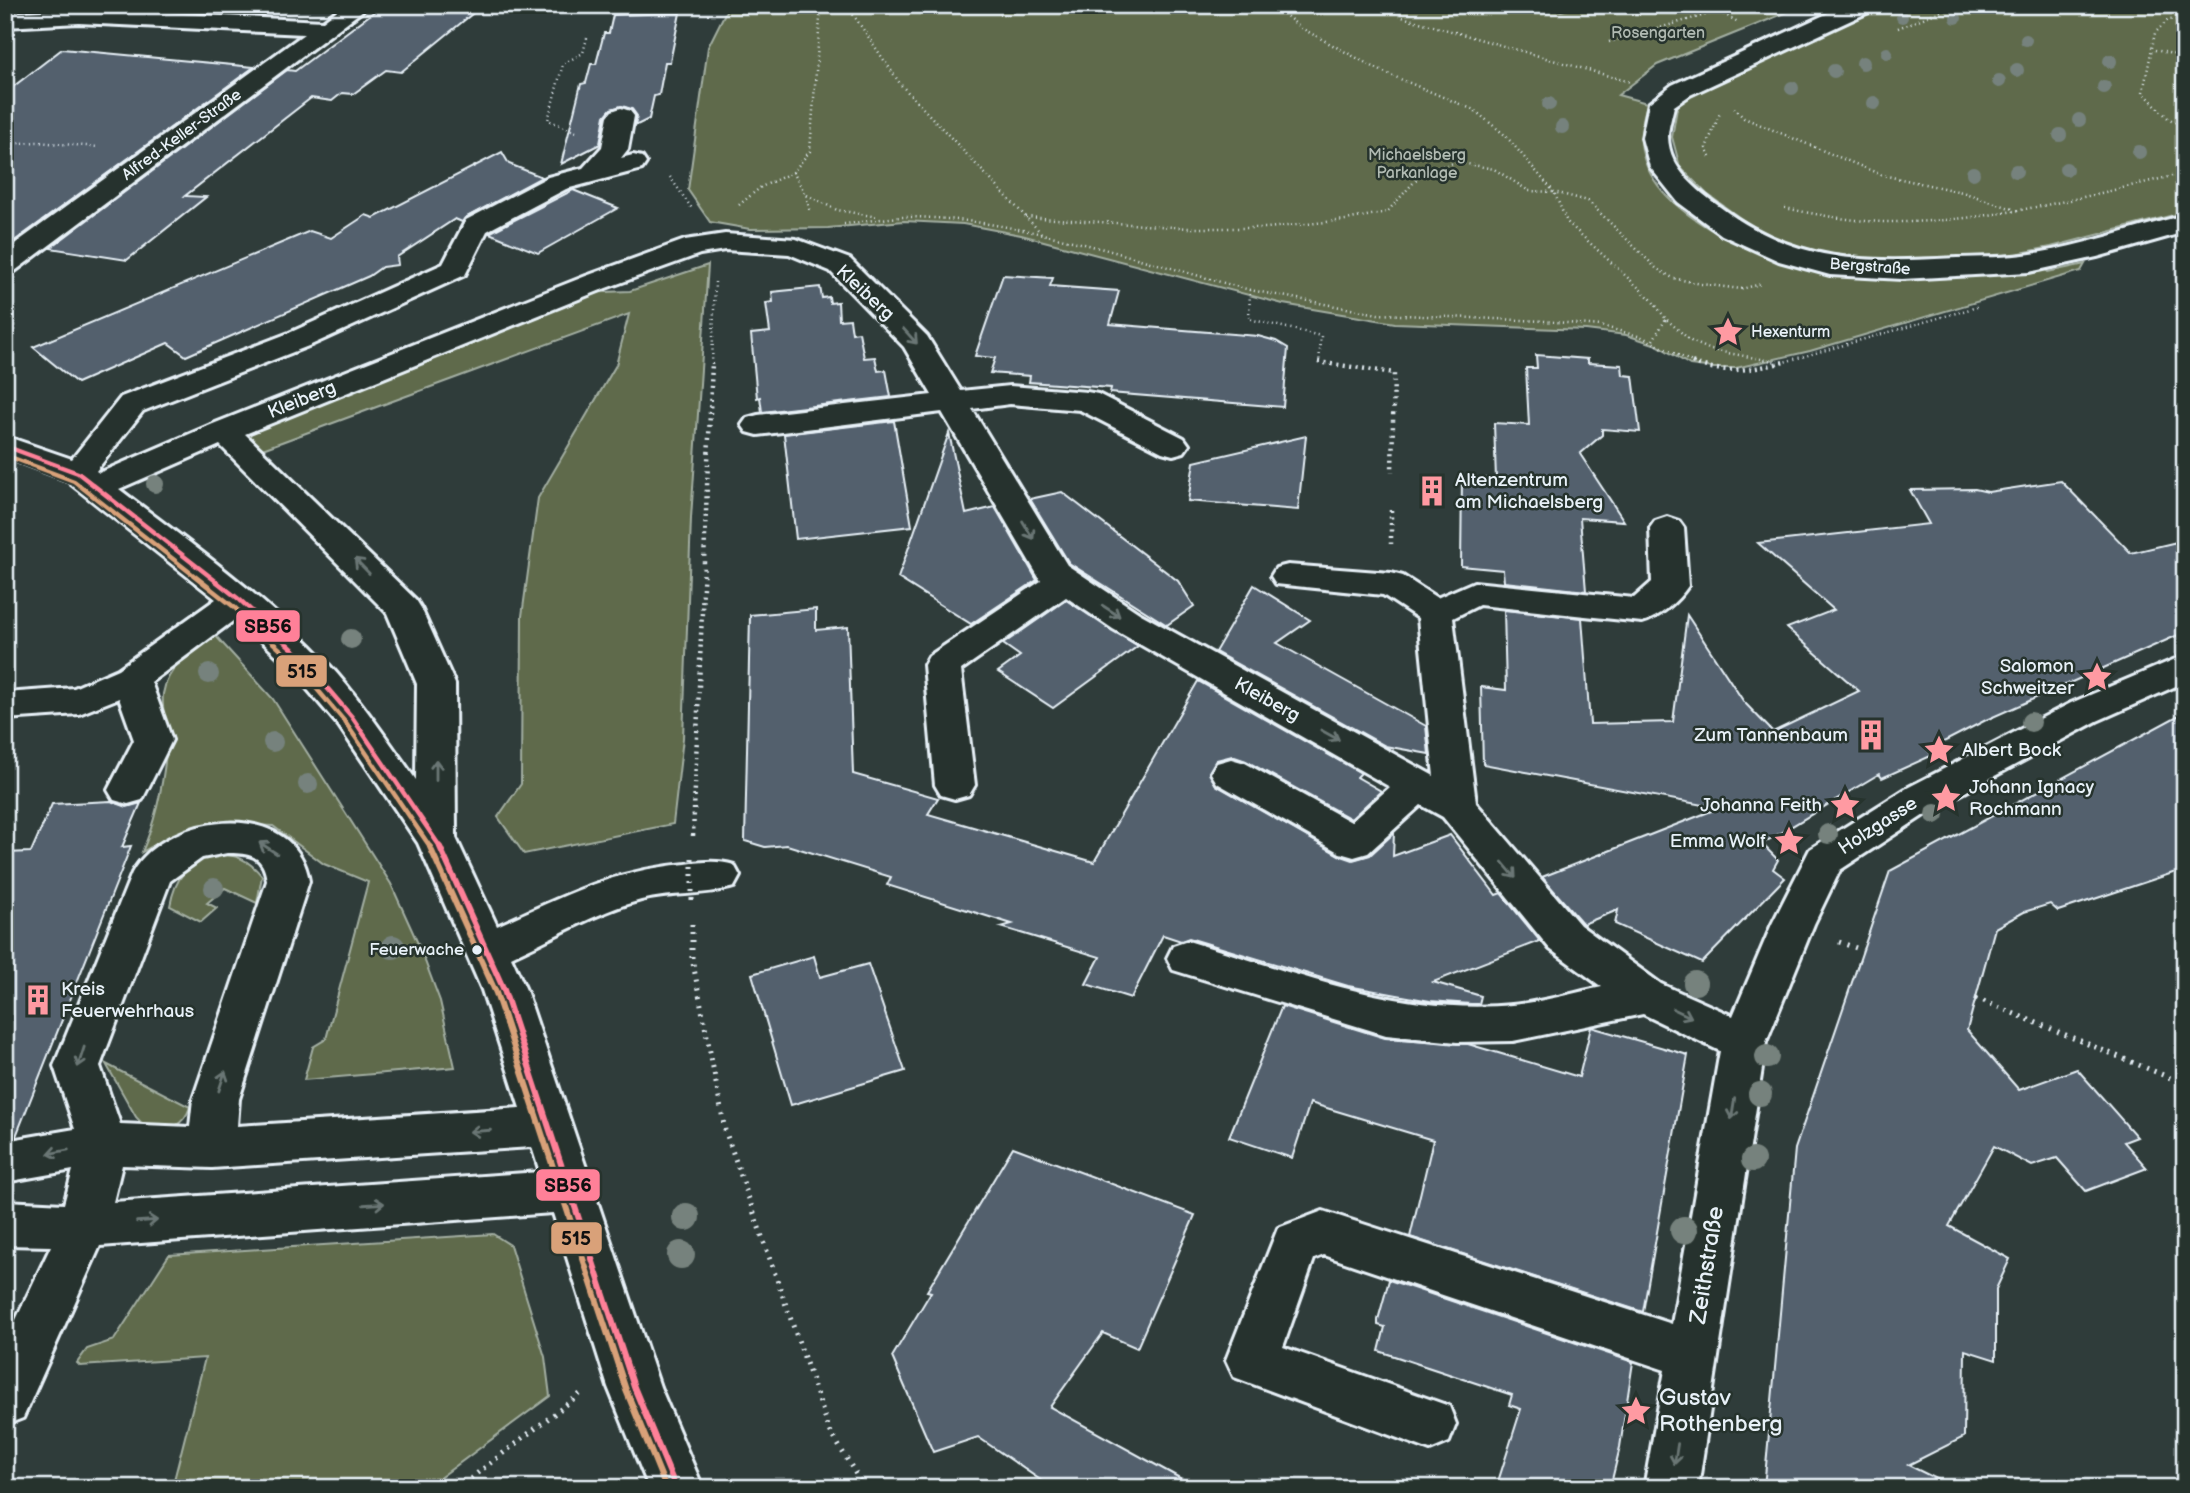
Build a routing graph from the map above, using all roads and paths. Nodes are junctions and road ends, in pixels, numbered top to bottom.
1 (359, 5) edge
2 (1273, 5) edge
3 (1384, 5) edge
4 (1708, 5) edge
5 (1755, 5) edge
6 (1865, 5) edge
7 (1956, 5) edge
8 (820, 6) edge
9 (848, 6) edge
10 (1716, 12) junction
11 (2185, 19) edge
12 (5, 20) edge
13 (1747, 27) dead end
14 (328, 28) junction
15 (1896, 29) dead end
16 (587, 38) dead end
17 (1609, 43) dead end
18 (2155, 50) junction
19 (2185, 57) edge
20 (1725, 100) dead end
21 (1662, 103) junction
22 (1720, 112) dead end
23 (621, 116) dead end
24 (2185, 128) edge
25 (5, 144) edge
26 (159, 152) junction
27 (633, 163) joint
28 (1714, 165) dead end
29 (2185, 173) edge
30 (592, 174) junction
31 (1553, 192) junction
32 (806, 195) dead end
33 (1775, 205) dead end
34 (735, 208) dead end
35 (2017, 210) junction
36 (695, 213) dead end
37 (1026, 217) junction
38 (882, 218) junction
39 (2185, 223) edge
40 (837, 226) dead end
41 (1044, 235) junction
42 (725, 242) junction
43 (5, 265) edge
44 (1763, 283) dead end
45 (1250, 290) junction
46 (1978, 307) dead end
47 (1666, 319) junction
48 (1653, 340) junction
49 (1782, 362) junction
50 (953, 404) junction
51 (758, 425) dead end
52 (224, 431) junction
53 (1173, 445) dead end
54 (5, 446) edge
55 (1392, 472) dead end
56 (87, 480) junction
57 (1667, 528) dead end
58 (1288, 576) dead end
59 (1065, 581) junction
60 (240, 600) junction
61 (1435, 613) junction
62 (2185, 667) edge
63 (131, 678) junction
64 (5, 706) edge
65 (1231, 773) dead end
66 (954, 785) dead end
67 (1418, 785) junction
68 (128, 790) dead end
69 (1457, 807) junction
70 (436, 838) junction
71 (692, 844) dead end
72 (701, 880) joint
73 (486, 950) junction
74 (1188, 958) dead end
75 (1646, 996) junction
76 (1976, 998) dead end
77 (1744, 1042) junction
78 (2184, 1084) edge
79 (548, 1126) junction
80 (103, 1144) junction
81 (212, 1148) junction
82 (5, 1162) edge
83 (570, 1191) junction
84 (5, 1223) edge
85 (83, 1226) junction
86 (1693, 1354) junction
87 (625, 1360) junction
88 (5, 1400) edge
89 (1430, 1424) dead end
90 (458, 1488) edge
91 (676, 1488) edge
92 (864, 1488) edge
93 (1671, 1488) edge

1 - 14 street, Alfred-Keller-Straße
2 - 31 path
3 - 21 path
4 - 10 path
5 - 10 path
6 - 21 street
7 - 15 path
8 - 9 path
8 - 34 path
9 - 37 path
10 - 13 path
10 - 17 path
11 - 18 path
12 - 14 street
14 - 26 street, Alfred-Keller-Straße
16 - 30 path
18 - 19 path
18 - 24 path
20 - 35 path
21 - 39 street, Bergstraße
22 - 28 path
23 - 30 street
25 - 26 path
26 - 43 street, Alfred-Keller-Straße
27 - 30 street
27 - 36 path
29 - 35 path
30 - 56 street
31 - 37 path
31 - 44 path
31 - 47 path
32 - 38 path
33 - 35 path
37 - 41 path
38 - 40 path
38 - 41 path
41 - 45 path
42 -> 50 street, Kleiberg
42 - 52 street, Kleiberg
42 - 71 path
45 - 48 path
45 - 55 path
46 - 49 path
47 - 48 path
47 - 49 path
48 - 49 path
50 - 51 street
50 - 53 street
50 -> 59 street, Kleiberg
52 - 56 street, Kleiberg
70 -> 52 street
54 - 56 street
56 - 60 street
57 - 61 street
58 - 61 street
59 - 66 street
59 -> 67 street, Kleiberg
60 - 63 street
60 - 70 street
61 - 69 street
62 - 77 street, Holzgasse
63 - 64 street
63 - 68 street
65 - 67 street
67 - 69 street, Kleiberg
69 -> 75 street, Kleiberg
70 - 73 street
72 - 73 street
72 - 92 path
73 - 79 street
74 - 75 street
75 -> 77 street, Kleiberg
76 - 78 path
77 -> 86 street, Zeithstraße
79 -> 81 street
79 - 83 street
80 - 81 street
81 -> 80 street
80 -> 82 street
80 - 85 street
85 -> 83 street
83 - 87 street
84 - 85 street
85 - 88 street
86 - 89 street
86 -> 93 street, Zeithstraße
87 - 90 path
87 - 91 street

